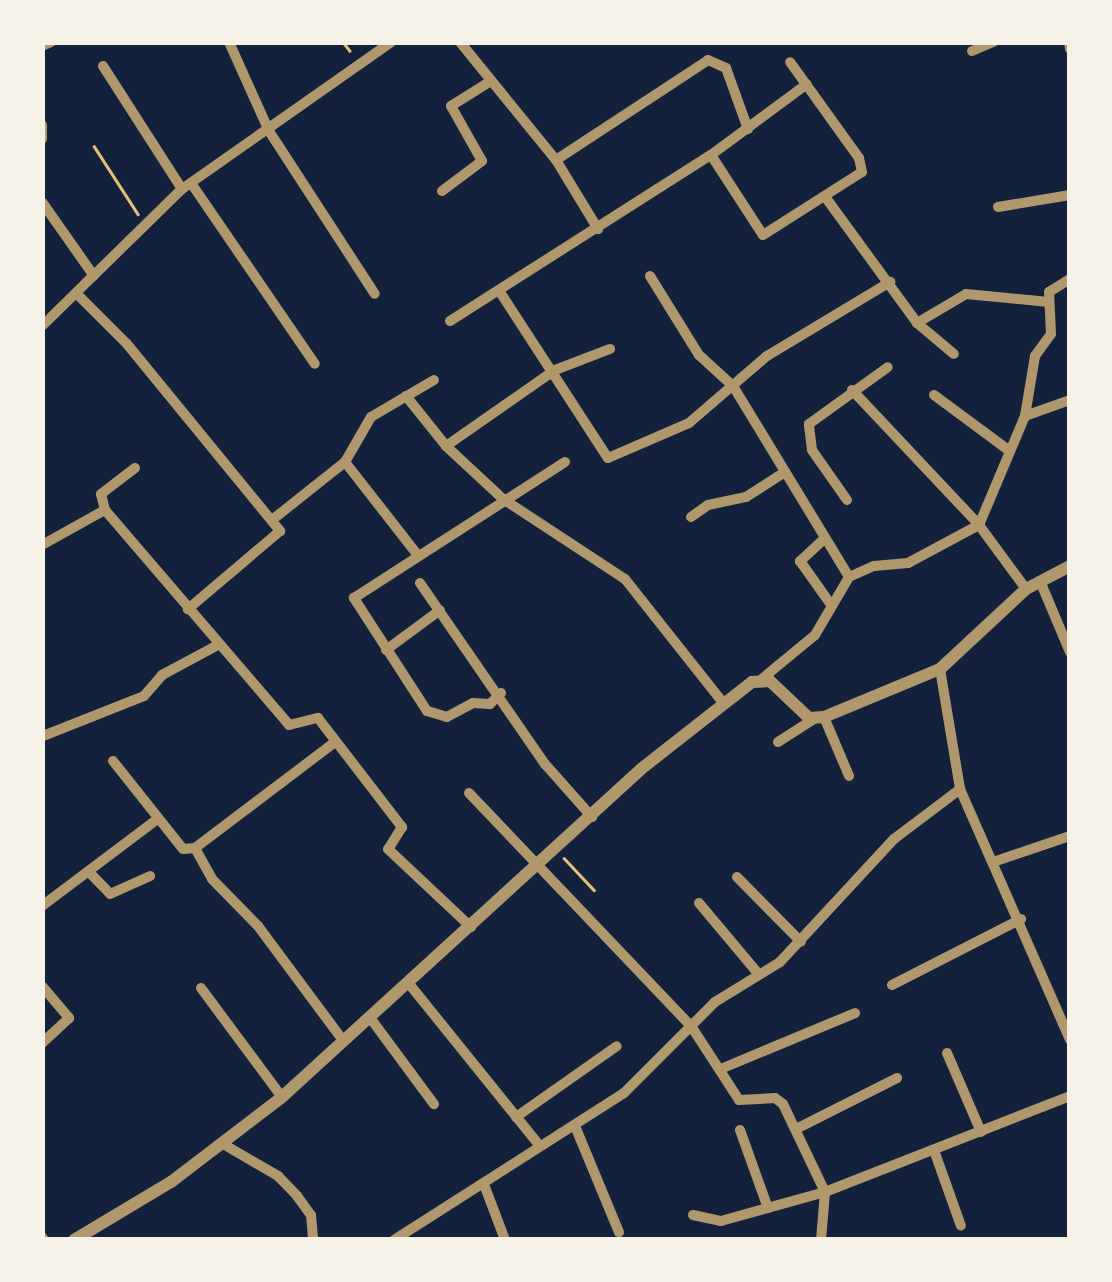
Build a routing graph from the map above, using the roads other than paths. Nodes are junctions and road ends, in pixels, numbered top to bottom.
1 (51, 42) edge
2 (229, 42) edge
3 (390, 42) edge
4 (460, 42) edge
5 (992, 42) edge
6 (42, 46) edge
7 (972, 51) dead end
8 (790, 62) dead end
9 (103, 66) dead end
10 (491, 81) junction
11 (807, 84) junction
12 (42, 125) edge
13 (748, 129) junction
14 (269, 131) junction
15 (42, 139) edge
16 (711, 155) junction
17 (556, 160) junction
18 (186, 186) junction
19 (442, 190) dead end
20 (1070, 195) edge
21 (826, 198) junction
22 (42, 202) edge
23 (998, 207) dead end
24 (598, 229) junction
25 (94, 276) junction
26 (650, 276) dead end
27 (1070, 279) edge
28 (890, 282) junction
29 (500, 292) junction
30 (375, 294) dead end
31 (78, 295) junction
32 (1049, 302) junction
33 (450, 321) dead end
34 (916, 323) junction
35 (42, 326) edge
36 (610, 349) dead end
37 (954, 354) dead end
38 (315, 364) dead end
39 (888, 367) dead end
40 (555, 370) junction
41 (434, 380) dead end
42 (733, 386) junction
43 (852, 390) junction
44 (934, 395) dead end
45 (406, 396) junction
46 (1070, 400) edge
47 (1026, 416) junction
48 (446, 446) junction
49 (1007, 449) junction
50 (345, 462) junction
51 (565, 462) dead end
52 (135, 468) dead end
53 (782, 474) junction
54 (503, 499) junction
55 (847, 500) dead end
56 (105, 510) junction
57 (691, 517) dead end
58 (272, 520) junction
59 (979, 524) junction
60 (824, 539) junction
61 (42, 545) edge
62 (416, 553) junction
63 (1070, 566) edge
64 (849, 577) junction
65 (1040, 581) junction
66 (420, 583) dead end
67 (1026, 589) junction
68 (832, 606) junction
69 (188, 608) junction
70 (440, 610) junction
71 (216, 646) junction
72 (386, 650) junction
73 (1070, 652) edge
74 (940, 669) junction
75 (763, 678) junction
76 (502, 693) junction
77 (724, 704) junction
78 (819, 718) junction
79 (43, 736) edge
80 (335, 742) junction
81 (778, 742) dead end
82 (113, 761) dead end
83 (849, 776) dead end
84 (960, 789) junction
85 (469, 793) dead end
86 (592, 817) junction
87 (156, 820) junction
88 (1070, 836) edge
89 (195, 848) junction
90 (996, 861) junction
91 (537, 866) junction
92 (90, 872) junction
93 (150, 876) dead end
94 (738, 877) dead end
95 (699, 903) dead end
96 (42, 906) edge
97 (1021, 919) junction
98 (471, 928) junction
99 (802, 942) junction
100 (758, 972) junction
101 (410, 985) junction
102 (892, 985) dead end
103 (42, 986) edge
104 (201, 988) dead end
105 (855, 1013) dead end
106 (371, 1019) junction
107 (691, 1026) junction
108 (1070, 1040) edge
109 (344, 1042) junction
110 (42, 1043) edge
111 (617, 1046) dead end
112 (947, 1053) dead end
113 (723, 1068) junction
114 (897, 1078) dead end
115 (282, 1096) junction
116 (1070, 1096) edge
117 (434, 1104) dead end
118 (516, 1117) junction
119 (576, 1126) junction
120 (798, 1128) junction
121 (740, 1130) dead end
122 (981, 1132) junction
123 (223, 1144) junction
124 (539, 1146) junction
125 (935, 1153) junction
126 (485, 1186) junction
127 (824, 1192) junction
128 (768, 1208) junction
129 (693, 1215) dead end
130 (961, 1226) dead end
131 (619, 1232) dead end
132 (74, 1240) edge
133 (313, 1240) edge
134 (394, 1240) edge
135 (505, 1240) edge
136 (821, 1240) edge

1 - 6 street
2 - 14 street
3 - 14 street
4 - 10 street
5 - 7 street
8 - 11 street
9 - 18 street
10 - 17 street
10 - 19 street
11 - 13 street
11 - 21 street
12 - 15 street
13 - 16 street
13 - 17 street
14 - 18 street
14 - 30 street
16 - 21 street
16 - 24 street
17 - 24 street
18 - 25 street
18 - 38 street
20 - 23 street
21 - 28 street
22 - 25 street
24 - 29 street
25 - 31 street
26 - 42 street
27 - 32 street
28 - 34 street
28 - 42 street
29 - 33 street
29 - 40 street
31 - 35 street
31 - 58 street
32 - 34 street
32 - 47 street
34 - 37 street
36 - 40 street
39 - 43 street
40 - 42 street
40 - 48 street
41 - 45 street
42 - 53 street
43 - 55 street
43 - 59 street
44 - 49 street
45 - 48 street
45 - 50 street
46 - 47 street
47 - 49 street
48 - 54 street
49 - 59 street
50 - 58 street
50 - 62 street
51 - 54 street
52 - 56 street
53 - 57 street
53 - 60 street
54 - 62 street
54 - 77 street
56 - 61 street
56 - 69 street
58 - 69 street
59 - 64 street
59 - 67 street
60 - 64 street
60 - 68 street
62 - 72 street
63 - 65 street
64 - 68 street
65 - 67 street
65 - 73 street
66 - 70 street
67 - 74 street
68 - 75 street
69 - 71 street
70 - 72 street
70 - 76 street
71 - 79 street
71 - 80 street
72 - 76 street
74 - 78 street
74 - 84 street
75 - 77 street
75 - 78 street
76 - 86 street
77 - 86 street
78 - 81 street
78 - 83 street
80 - 89 street
80 - 98 street
82 - 87 street
84 - 90 street
84 - 99 street
85 - 91 street
86 - 91 street
87 - 89 street
87 - 92 street
88 - 90 street
89 - 109 street
90 - 97 street
91 - 98 street
91 - 107 street
92 - 93 street
92 - 96 street
94 - 99 street
95 - 100 street
97 - 102 street
97 - 108 street
98 - 101 street
99 - 100 street
100 - 107 street
101 - 106 street
101 - 118 street
103 - 110 street
104 - 115 street
105 - 113 street
106 - 109 street
106 - 117 street
107 - 113 street
107 - 119 street
109 - 115 street
111 - 118 street
112 - 122 street
113 - 120 street
114 - 120 street
115 - 123 street
116 - 122 street
118 - 124 street
119 - 124 street
119 - 131 street
120 - 127 street
121 - 128 street
122 - 125 street
123 - 132 street
123 - 133 street
124 - 126 street
125 - 127 street
125 - 130 street
126 - 134 street
126 - 135 street
127 - 128 street
127 - 136 street
128 - 129 street

